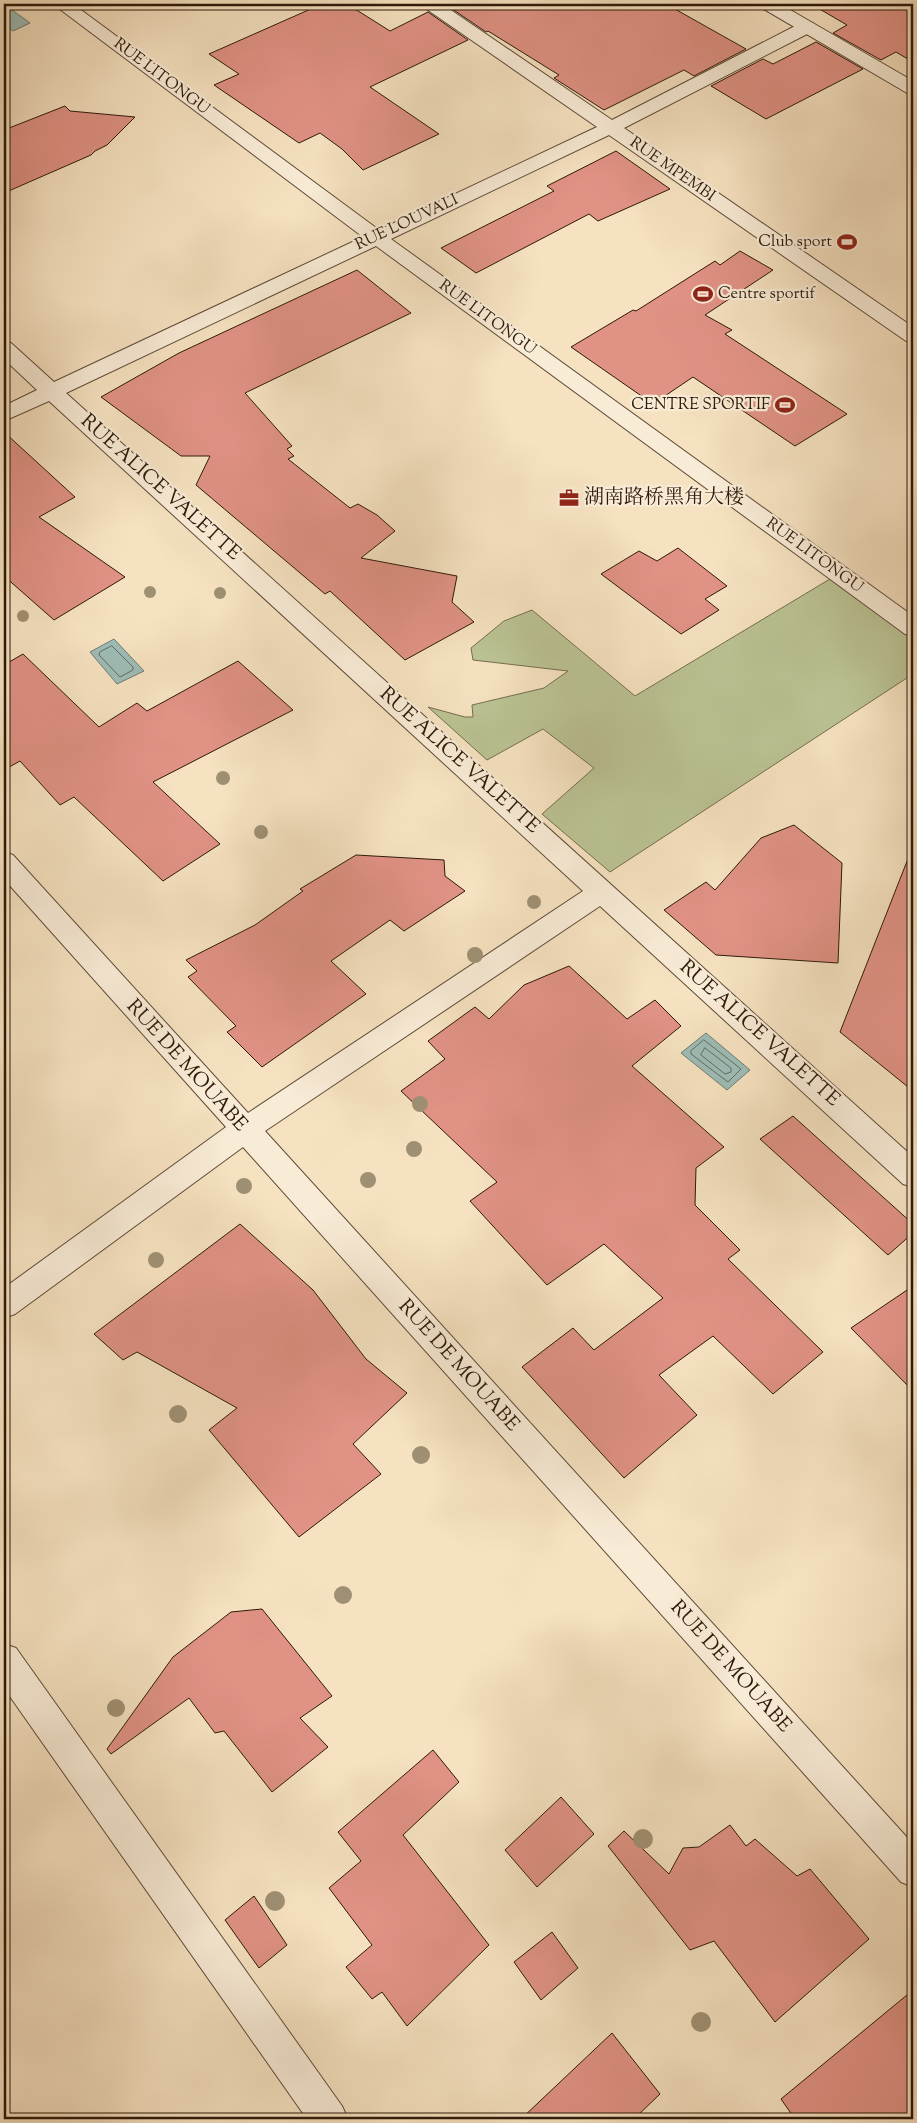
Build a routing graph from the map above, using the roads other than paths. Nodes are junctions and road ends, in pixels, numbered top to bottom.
1 (62, 4) edge
2 (431, 4) edge
3 (768, 4) edge
4 (807, 27) junction
5 (913, 89) edge
6 (610, 128) junction
7 (376, 237) junction
8 (913, 336) edge
9 (4, 348) edge
10 (52, 390) junction
11 (4, 414) edge
12 (913, 628) edge
13 (4, 862) edge
14 (603, 891) junction
15 (244, 1130) junction
16 (913, 1175) edge
17 (4, 1304) edge
18 (4, 1660) edge
19 (913, 1870) edge
20 (329, 2119) edge

1 - 7 street, RUE LITONGU
2 - 6 street, RUE MPEMBI
3 - 4 street
4 - 5 street
4 - 6 street, RUE LOUVALI
6 - 7 street, RUE LOUVALI
6 - 8 street, RUE MPEMBI
7 - 10 street, RUE LOUVALI
7 - 12 street, RUE LITONGU
9 - 10 street, RUE ALICE VALETTE
10 - 11 street, RUE LOUVALI
10 - 14 street, RUE ALICE VALETTE
13 - 15 street, RUE DE MOUABE
14 - 15 street
14 - 16 street, RUE ALICE VALETTE
15 - 17 street
15 - 19 street, RUE DE MOUABE
18 - 20 street

